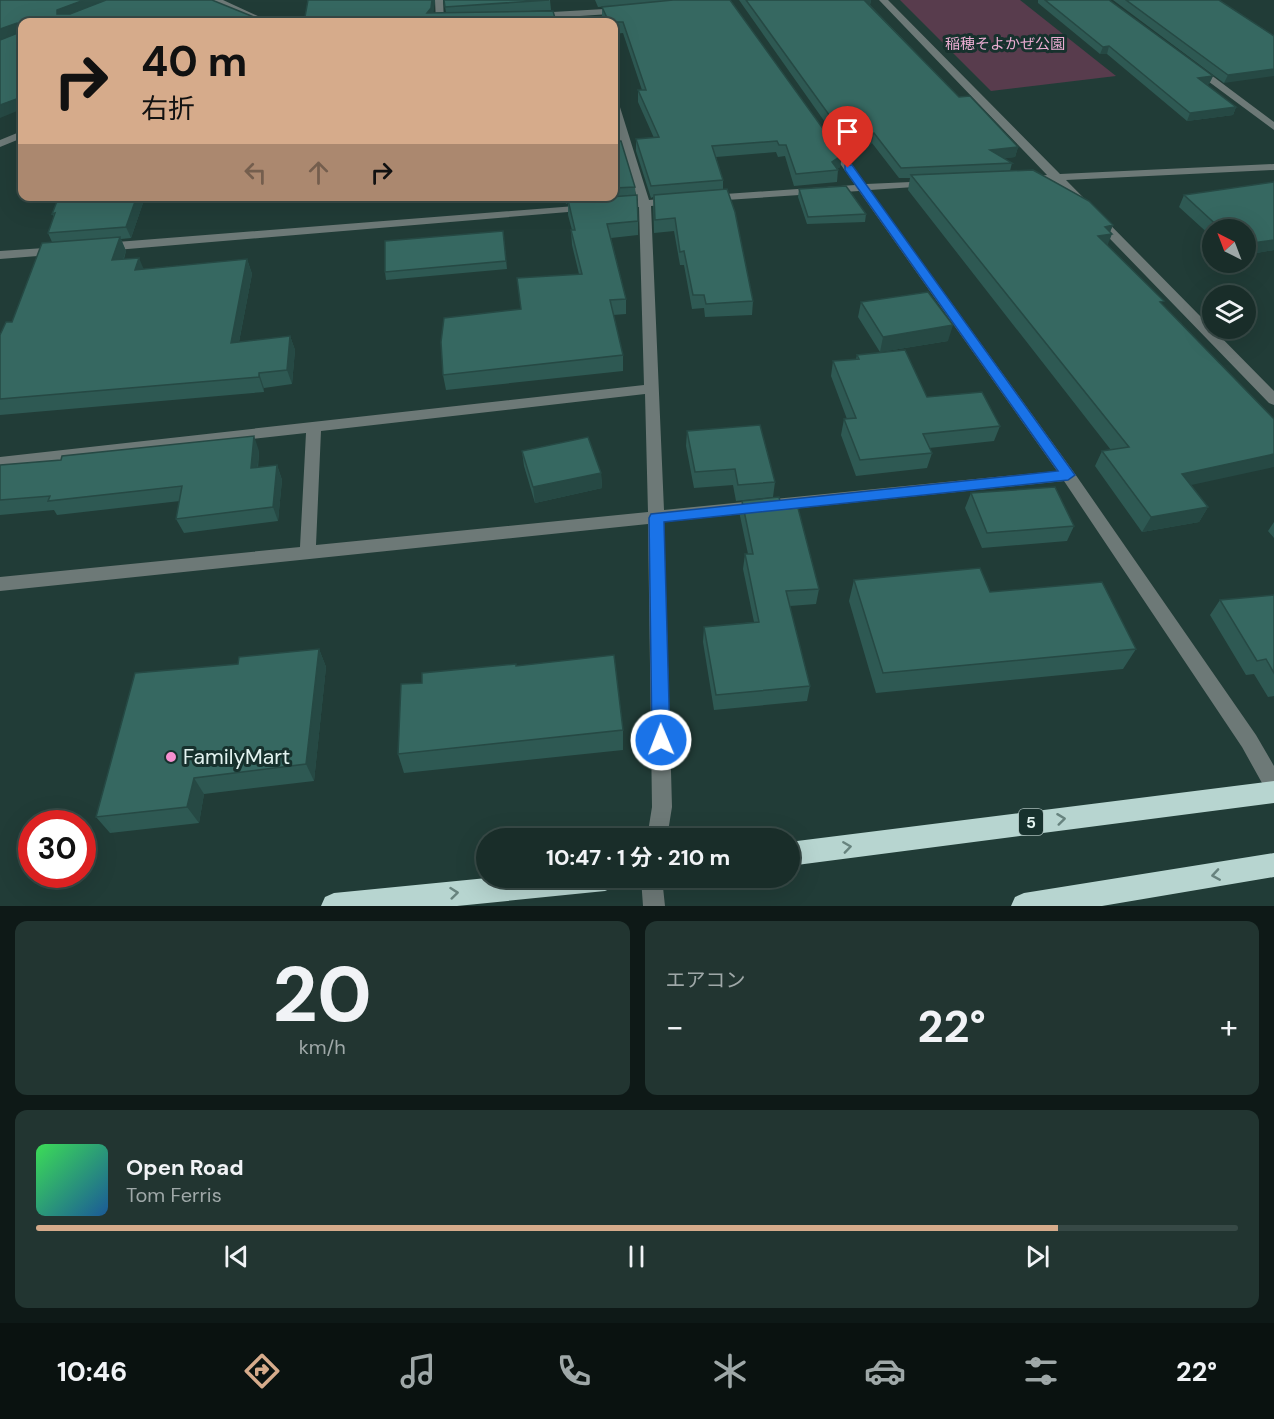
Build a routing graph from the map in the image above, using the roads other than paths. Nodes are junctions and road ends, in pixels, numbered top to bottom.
1 (216, 0) edge
2 (439, 0) edge
3 (583, 0) edge
4 (883, 0) edge
5 (633, 10) edge
6 (530, 17) edge
7 (258, 18) edge
8 (440, 18) edge
9 (587, 18) edge
10 (1189, 63) edge
11 (618, 117) edge
12 (1274, 127) edge
13 (822, 130) edge
14 (18, 136) edge
15 (0, 144) edge
16 (1274, 167) edge
17 (1059, 178) junction
18 (1013, 180) edge
19 (943, 183) edge
20 (862, 186) junction
21 (645, 204) junction
22 (96, 248) edge
23 (72, 249) edge
24 (0, 255) edge
25 (651, 389) junction
26 (1274, 400) edge
27 (314, 427) junction
28 (0, 462) edge
29 (1068, 475) junction
30 (656, 518) junction
31 (308, 552) junction
32 (0, 584) edge
33 (1274, 785) edge
34 (1274, 792) edge
35 (659, 828) edge
36 (800, 853) edge
37 (1274, 865) edge
38 (508, 888) edge
39 (653, 888) edge
40 (334, 906) edge
41 (654, 906) edge
42 (1024, 906) edge

1 - 7 street
2 - 8 street
3 - 9 street
4 - 17 street
5 - 9 street
6 - 9 street
10 - 12 street
11 - 21 street
13 - 20 street
14 - 15 street
16 - 17 street
17 - 18 street
17 - 26 street
19 - 20 street
20 - 21 street
20 - 29 street
21 - 22 street
21 - 25 street
23 - 24 street
25 - 27 street
25 - 30 street
27 - 28 street
27 - 31 street
29 - 30 street
29 - 33 street
30 - 31 street
30 - 35 street
31 - 32 street
36 -> 34 highway, 5
37 -> 42 highway
40 -> 38 highway
39 - 41 street

